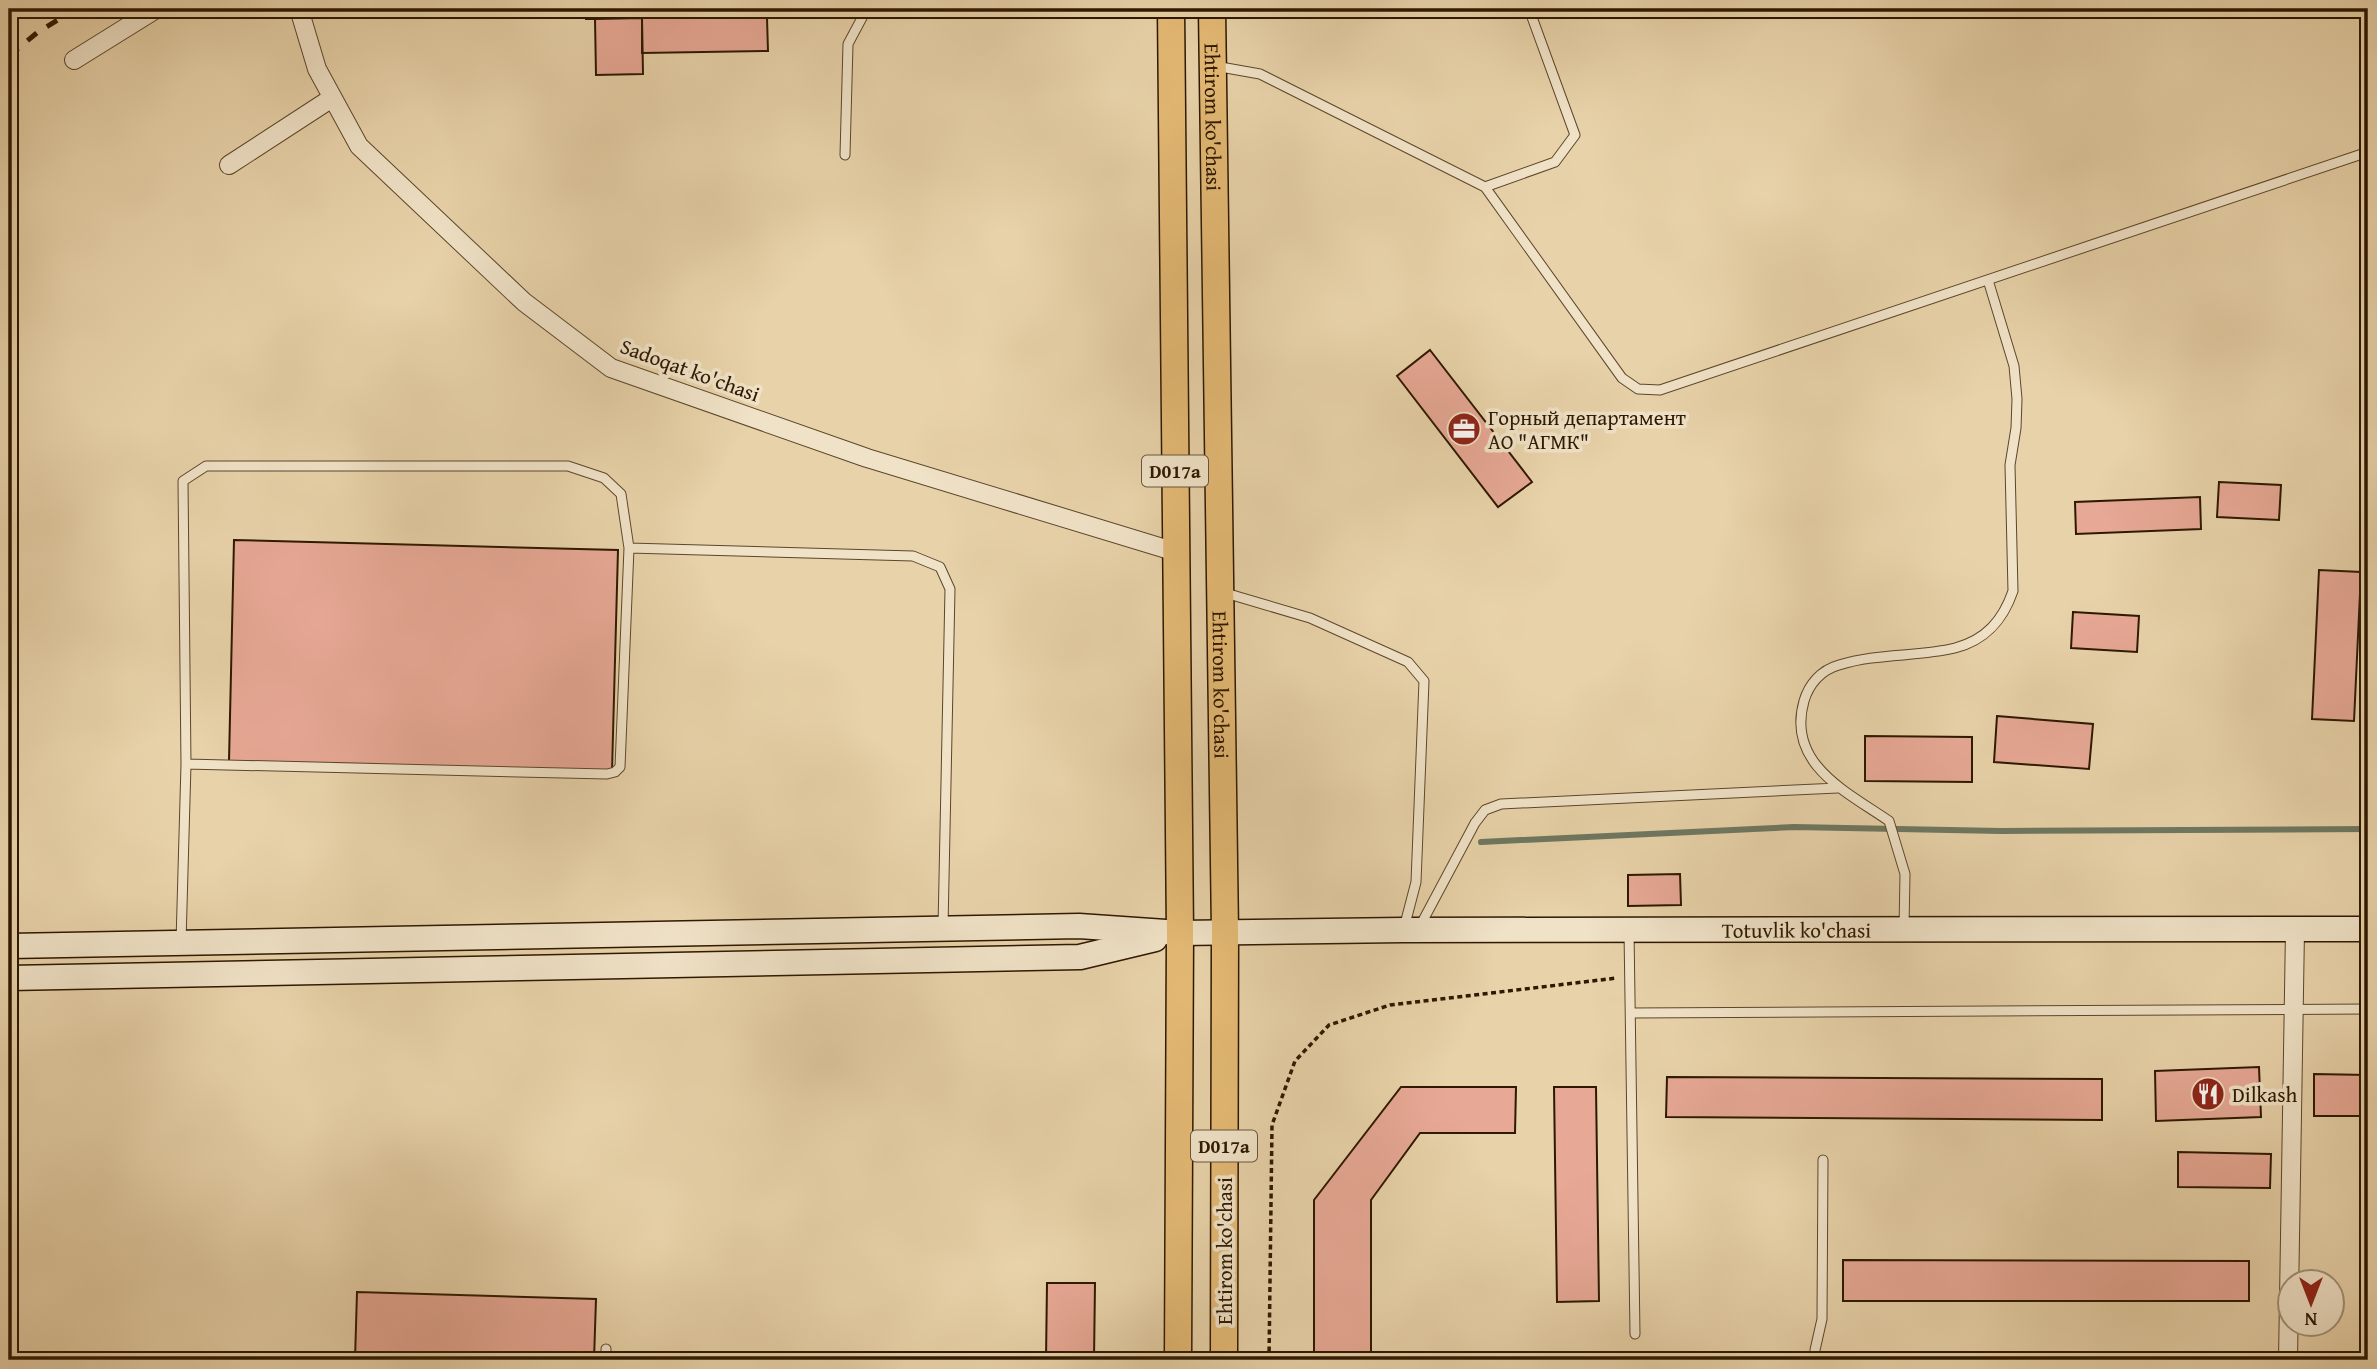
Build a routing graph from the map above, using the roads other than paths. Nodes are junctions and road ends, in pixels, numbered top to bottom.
1 (156, 9) edge
2 (299, 9) edge
3 (873, 9) edge
4 (1171, 9) edge
5 (1212, 9) edge
6 (1528, 9) edge
7 (74, 61) dead end
8 (1213, 65) junction
9 (332, 98) junction
10 (2368, 152) edge
11 (845, 155) dead end
12 (229, 165) dead end
13 (1485, 187) junction
14 (1988, 280) junction
15 (629, 548) junction
16 (1176, 552) junction
17 (1220, 592) junction
18 (186, 764) junction
19 (1838, 788) junction
20 (943, 929) junction
21 (1904, 929) junction
22 (2368, 929) edge
23 (1410, 930) junction
24 (1629, 930) junction
25 (2295, 930) junction
26 (1225, 932) junction
27 (1180, 933) junction
28 (181, 944) junction
29 (9, 946) edge
30 (9, 978) edge
31 (2293, 1009) junction
32 (2368, 1009) edge
33 (1631, 1013) junction
34 (1823, 1160) dead end
35 (1635, 1334) dead end
36 (606, 1349) dead end
37 (606, 1360) edge
38 (1178, 1360) edge
39 (1224, 1360) edge
40 (1815, 1360) edge
41 (2288, 1360) edge

1 - 7 street
2 - 9 street, Sadoqat ko'chasi
3 - 11 lane
4 - 16 main road, Ehtirom ko'chasi / D017a
5 - 8 main road, Ehtirom ko'chasi / D017a
6 - 13 lane
8 - 13 lane
8 - 17 main road, Ehtirom ko'chasi / D017a
9 - 12 street
9 - 16 street, Sadoqat ko'chasi
10 - 14 lane
13 - 14 lane
14 - 19 lane
15 - 18 lane
15 - 18 lane
15 - 20 lane
16 - 27 main road, Ehtirom ko'chasi / D017a
17 - 23 lane
17 - 26 main road, Ehtirom ko'chasi / D017a
18 - 28 lane
19 - 21 lane
19 - 23 lane
20 - 27 main road
20 - 28 main road
21 - 24 main road, Totuvlik ko'chasi
21 - 25 main road, Totuvlik ko'chasi
22 - 25 main road, Totuvlik ko'chasi
23 - 24 main road, Totuvlik ko'chasi
23 - 26 main road, Totuvlik ko'chasi
24 - 33 lane
25 - 31 street
26 - 27 main road, Totuvlik ko'chasi
26 - 39 main road, Ehtirom ko'chasi / D017a
27 - 30 main road
27 - 38 main road, Ehtirom ko'chasi / D017a
28 - 29 main road
31 - 32 lane
31 - 33 lane
31 - 41 street
33 - 35 lane
34 - 40 lane
36 - 37 lane

